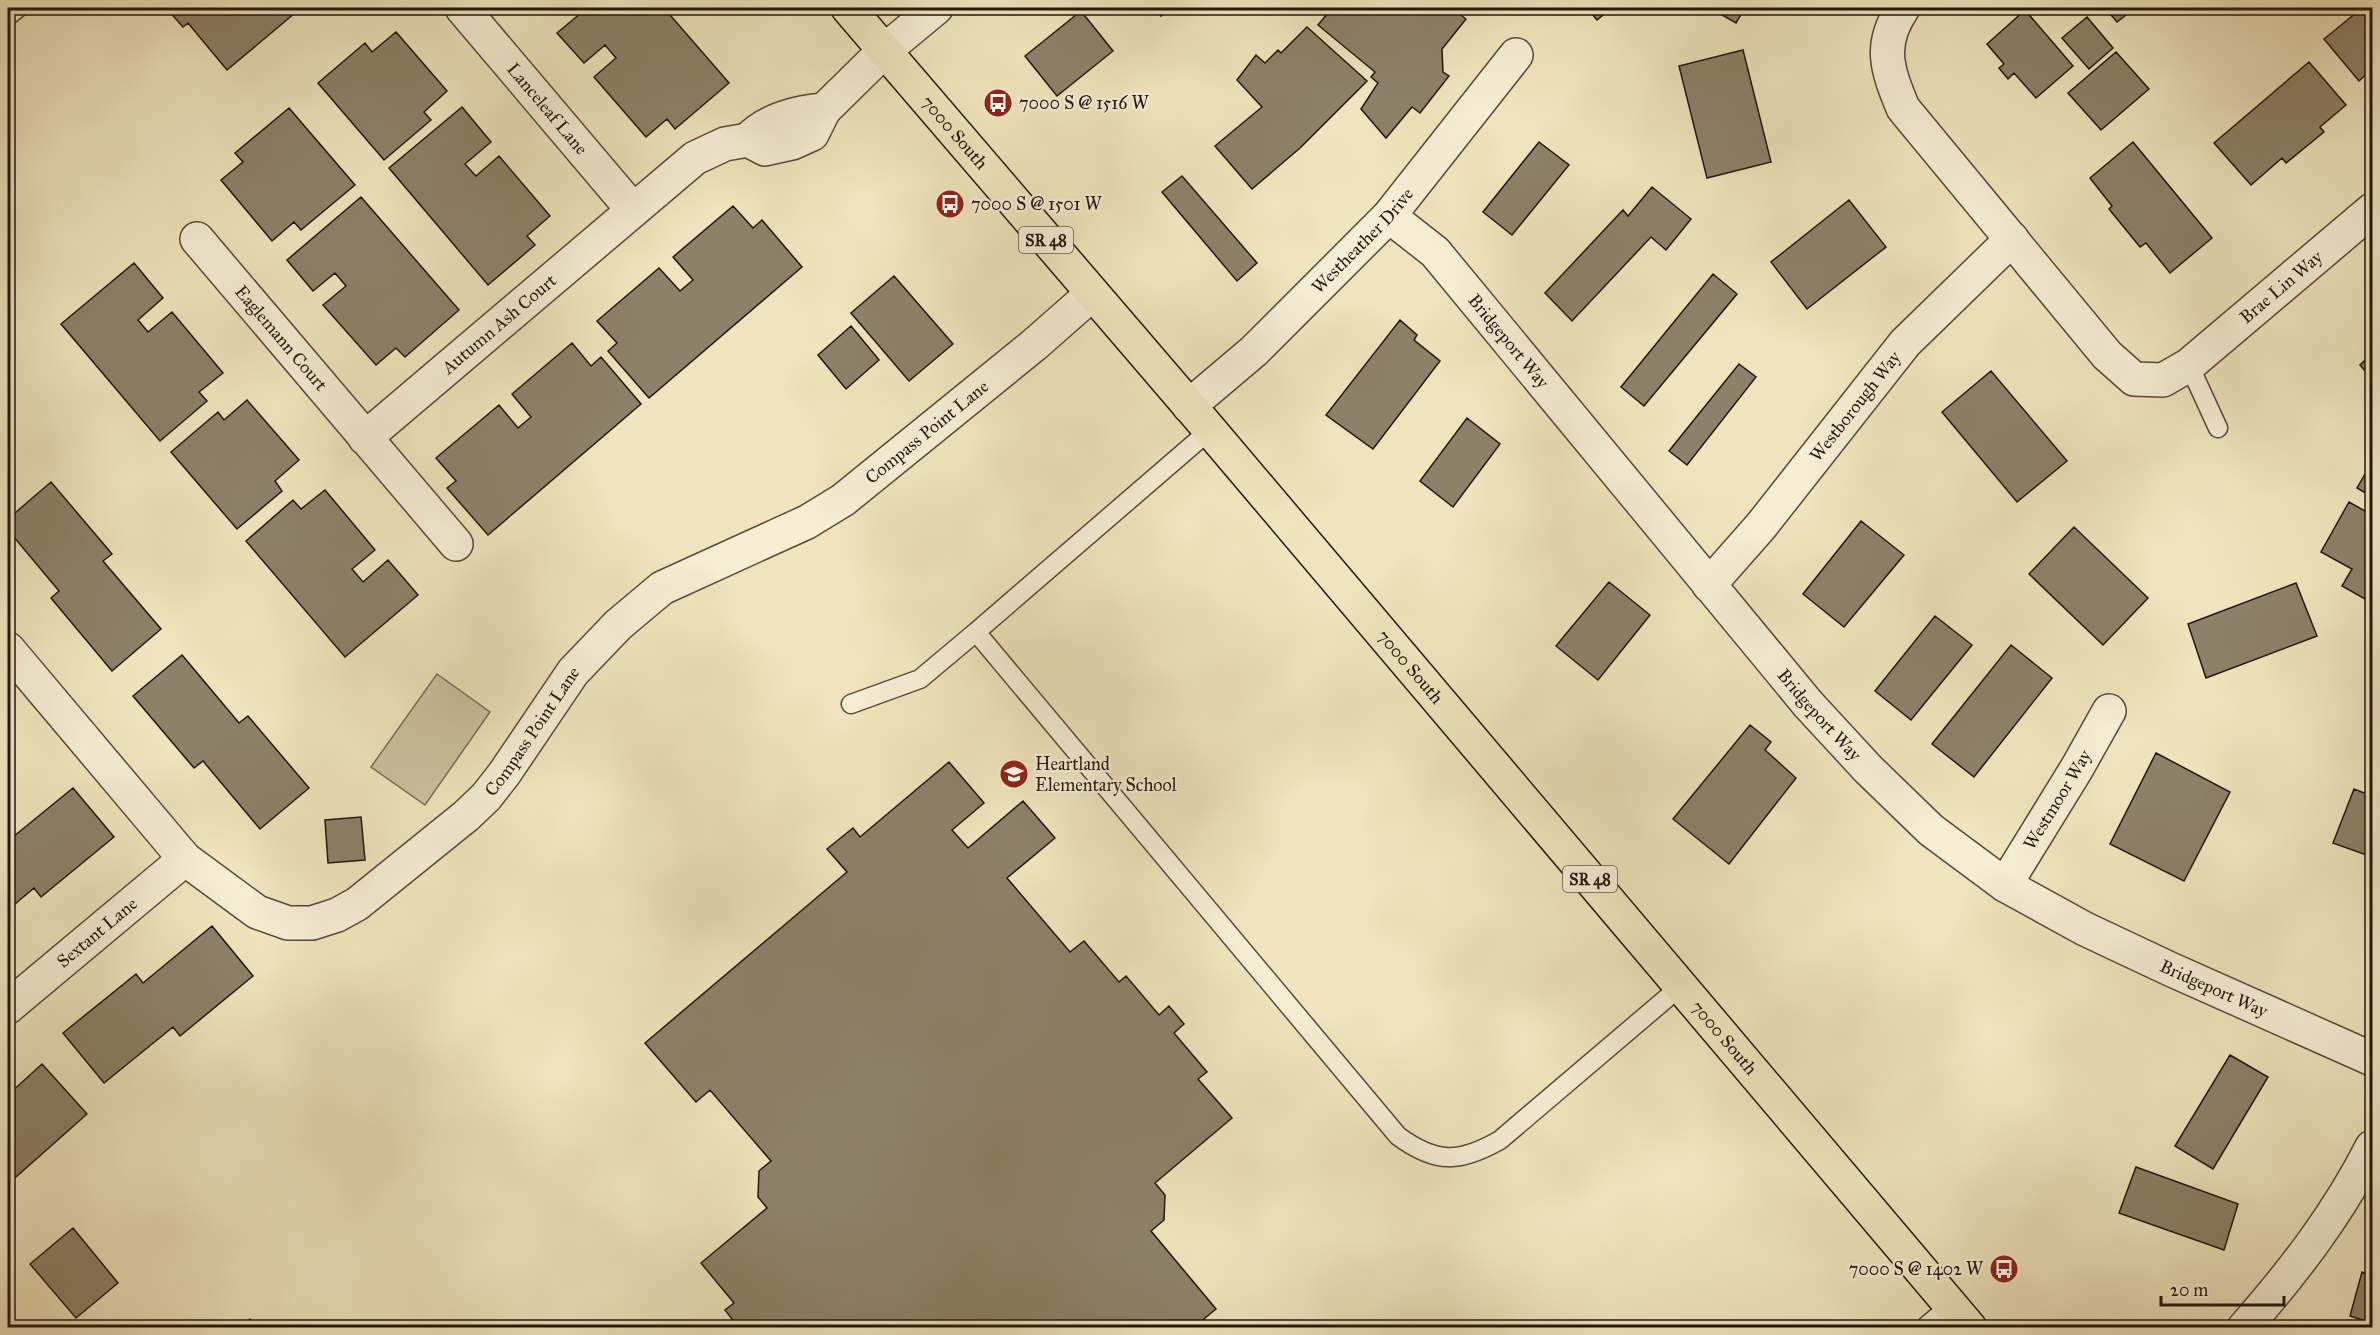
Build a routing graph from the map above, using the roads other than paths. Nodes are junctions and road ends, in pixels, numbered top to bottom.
1 (18, 8) edge
2 (462, 8) edge
3 (848, 8) edge
4 (936, 8) edge
5 (1903, 8) edge
6 (8, 16) edge
7 (884, 51) junction
8 (1516, 55) dead end
9 (633, 210) junction
10 (2373, 210) edge
11 (1389, 216) junction
12 (197, 239) dead end
13 (2012, 239) junction
14 (1092, 294) junction
15 (2189, 365) junction
16 (1199, 418) junction
17 (2218, 428) dead end
18 (365, 438) junction
19 (456, 544) dead end
20 (1709, 585) junction
21 (976, 632) junction
22 (8, 649) edge
23 (851, 704) dead end
24 (2109, 711) dead end
25 (185, 859) junction
26 (2005, 885) junction
27 (1681, 986) junction
28 (8, 1007) edge
29 (2373, 1059) edge
30 (2373, 1147) edge
31 (1961, 1316) edge
32 (1924, 1328) edge
33 (2244, 1328) edge

1 - 6 lane
2 - 9 street, Lanceleaf Lane
3 - 7 main road, 7000 South / SR 48
4 - 7 street, Autumn Ash Court
5 - 13 street
7 - 9 street, Autumn Ash Court
7 - 14 main road, 7000 South / SR 48
8 - 11 street, Westheather Drive
9 - 18 street, Autumn Ash Court
10 - 15 street, Brae Lin Way
11 - 16 street, Westheather Drive
11 - 20 street, Bridgeport Way
12 - 18 street, Eaglemann Court
13 - 15 street
13 - 20 street, Westborough Way
14 - 16 main road, 7000 South / SR 48
14 - 25 street, Compass Point Lane
15 - 17 lane
16 - 21 lane
16 - 27 main road, 7000 South / SR 48
18 - 19 street
20 - 26 street, Bridgeport Way
21 - 23 lane
21 - 27 lane
22 - 25 street, Compass Point Lane
24 - 26 street, Westmoor Way
25 - 28 street, Sextant Lane
26 - 29 street, Bridgeport Way
27 - 31 main road, 7000 South / SR 48
30 - 33 street
31 - 32 lane

